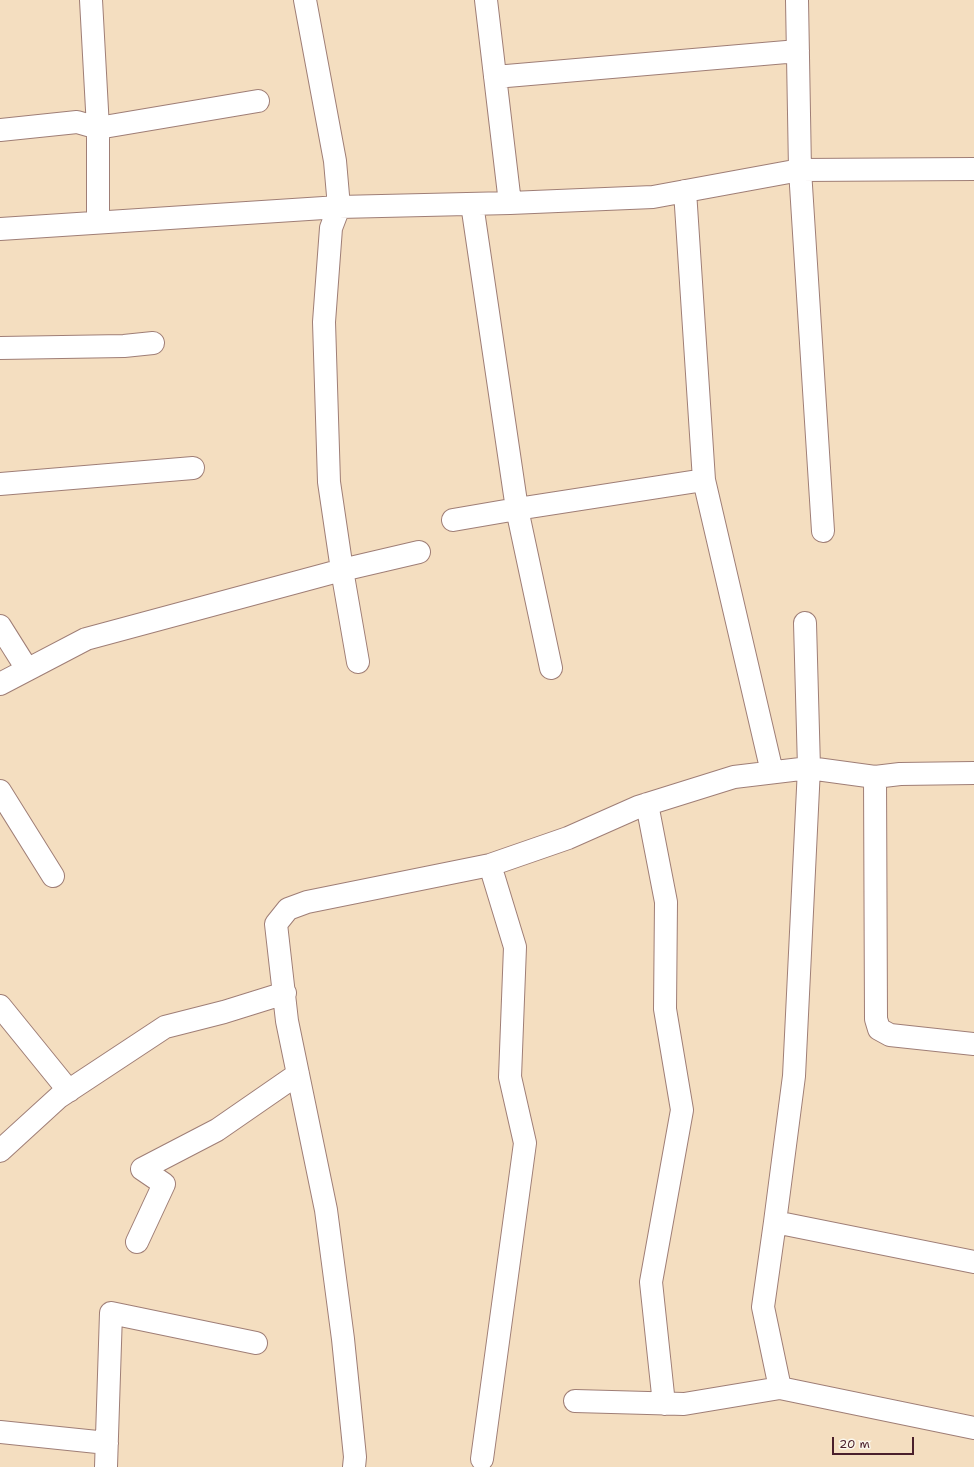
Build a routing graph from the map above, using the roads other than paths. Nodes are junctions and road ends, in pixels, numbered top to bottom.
1 (91, 0) edge
2 (305, 0) edge
3 (486, 0) edge
4 (797, 0) edge
5 (798, 51) junction
6 (495, 77) junction
7 (258, 101) dead end
8 (98, 128) junction
9 (0, 130) edge
10 (974, 169) edge
11 (800, 170) junction
12 (685, 191) junction
13 (510, 203) junction
14 (472, 204) junction
15 (339, 207) junction
16 (98, 222) junction
17 (0, 228) edge
18 (153, 343) dead end
19 (0, 348) edge
20 (193, 468) dead end
21 (704, 480) junction
22 (0, 484) edge
23 (516, 508) junction
24 (453, 520) dead end
25 (823, 531) dead end
26 (419, 552) dead end
27 (342, 570) junction
28 (805, 623) dead end
29 (0, 626) edge
30 (358, 662) dead end
31 (551, 668) dead end
32 (27, 670) junction
33 (0, 684) edge
34 (808, 768) junction
35 (772, 772) junction
36 (974, 773) edge
37 (875, 777) junction
38 (0, 791) edge
39 (647, 804) junction
40 (490, 865) junction
41 (53, 876) dead end
42 (285, 993) junction
43 (0, 1006) edge
44 (974, 1044) edge
45 (298, 1074) junction
46 (69, 1090) junction
47 (0, 1151) edge
48 (776, 1222) junction
49 (138, 1242) dead end
50 (974, 1262) edge
51 (256, 1343) dead end
52 (780, 1388) junction
53 (575, 1401) dead end
54 (664, 1404) junction
55 (974, 1428) edge
56 (0, 1432) edge
57 (107, 1443) junction
58 (482, 1459) dead end
59 (106, 1467) edge
60 (354, 1467) edge

1 - 8 street
2 - 15 street
3 - 6 street
4 - 5 street
5 - 6 street
5 - 11 street
6 - 13 street
7 - 8 street
8 - 9 street
8 - 16 street
10 - 11 street
11 - 12 street
11 - 25 street
12 - 13 street
12 - 21 street
13 - 14 street
14 - 15 street
14 - 23 street
15 - 16 street
15 - 27 street
16 - 17 street
18 - 19 street
20 - 22 street
21 - 23 street
21 - 35 street
23 - 24 street
23 - 31 street
26 - 27 street
27 - 30 street
27 - 32 street
28 - 34 street
29 - 32 street
32 - 33 street
34 - 35 street
34 - 37 street
34 - 48 street
35 - 39 street
36 - 37 street
37 - 44 street
38 - 41 street
39 - 40 street
39 - 54 street
40 - 42 street
40 - 58 street
42 - 45 street
42 - 46 street
43 - 46 street
45 - 49 street
45 - 60 street
46 - 47 street
48 - 50 street
48 - 52 street
51 - 57 street
52 - 54 street
52 - 55 street
53 - 54 street
56 - 57 street
57 - 59 street

